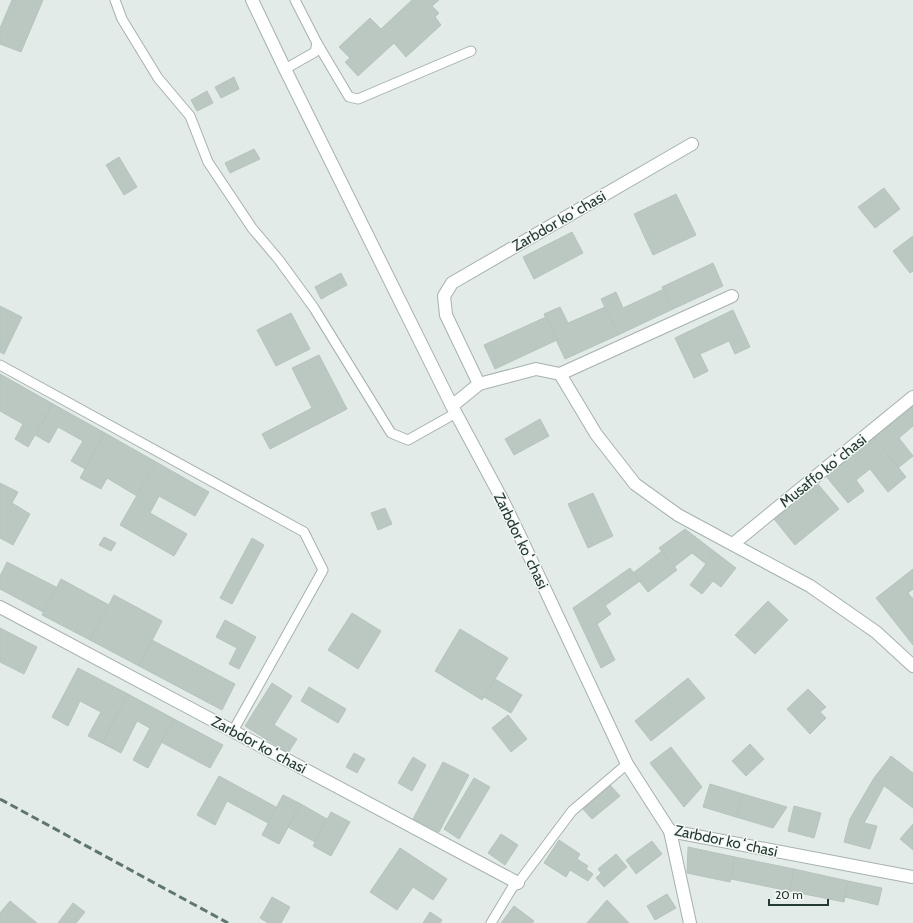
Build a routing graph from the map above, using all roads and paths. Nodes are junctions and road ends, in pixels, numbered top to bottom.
1 (115, 0) edge
2 (252, 0) edge
3 (296, 0) edge
4 (317, 43) junction
5 (471, 51) dead end
6 (285, 69) junction
7 (692, 144) dead end
8 (732, 296) dead end
9 (0, 365) edge
10 (560, 374) junction
11 (479, 384) junction
12 (913, 398) edge
13 (454, 409) junction
14 (733, 544) junction
15 (0, 607) edge
16 (913, 666) edge
17 (233, 731) junction
18 (627, 764) junction
19 (670, 831) junction
20 (913, 877) edge
21 (518, 883) junction
22 (491, 923) edge
23 (690, 923) edge

1 - 13 lane
2 - 6 street, Zarbdor koʻchasi
3 - 4 lane
4 - 5 lane
4 - 6 lane
6 - 13 street, Zarbdor koʻchasi
7 - 11 street, Zarbdor koʻchasi
8 - 10 street
9 - 17 lane
10 - 11 street
10 - 14 street
11 - 13 street
12 - 14 street, Musaffo koʻchasi
13 - 18 street, Zarbdor koʻchasi
14 - 16 street
15 - 17 street, Zarbdor koʻchasi
17 - 21 street, Zarbdor koʻchasi
18 - 19 street, Zarbdor koʻchasi
18 - 21 lane
19 - 20 street, Zarbdor koʻchasi
19 - 23 street
21 - 22 lane

